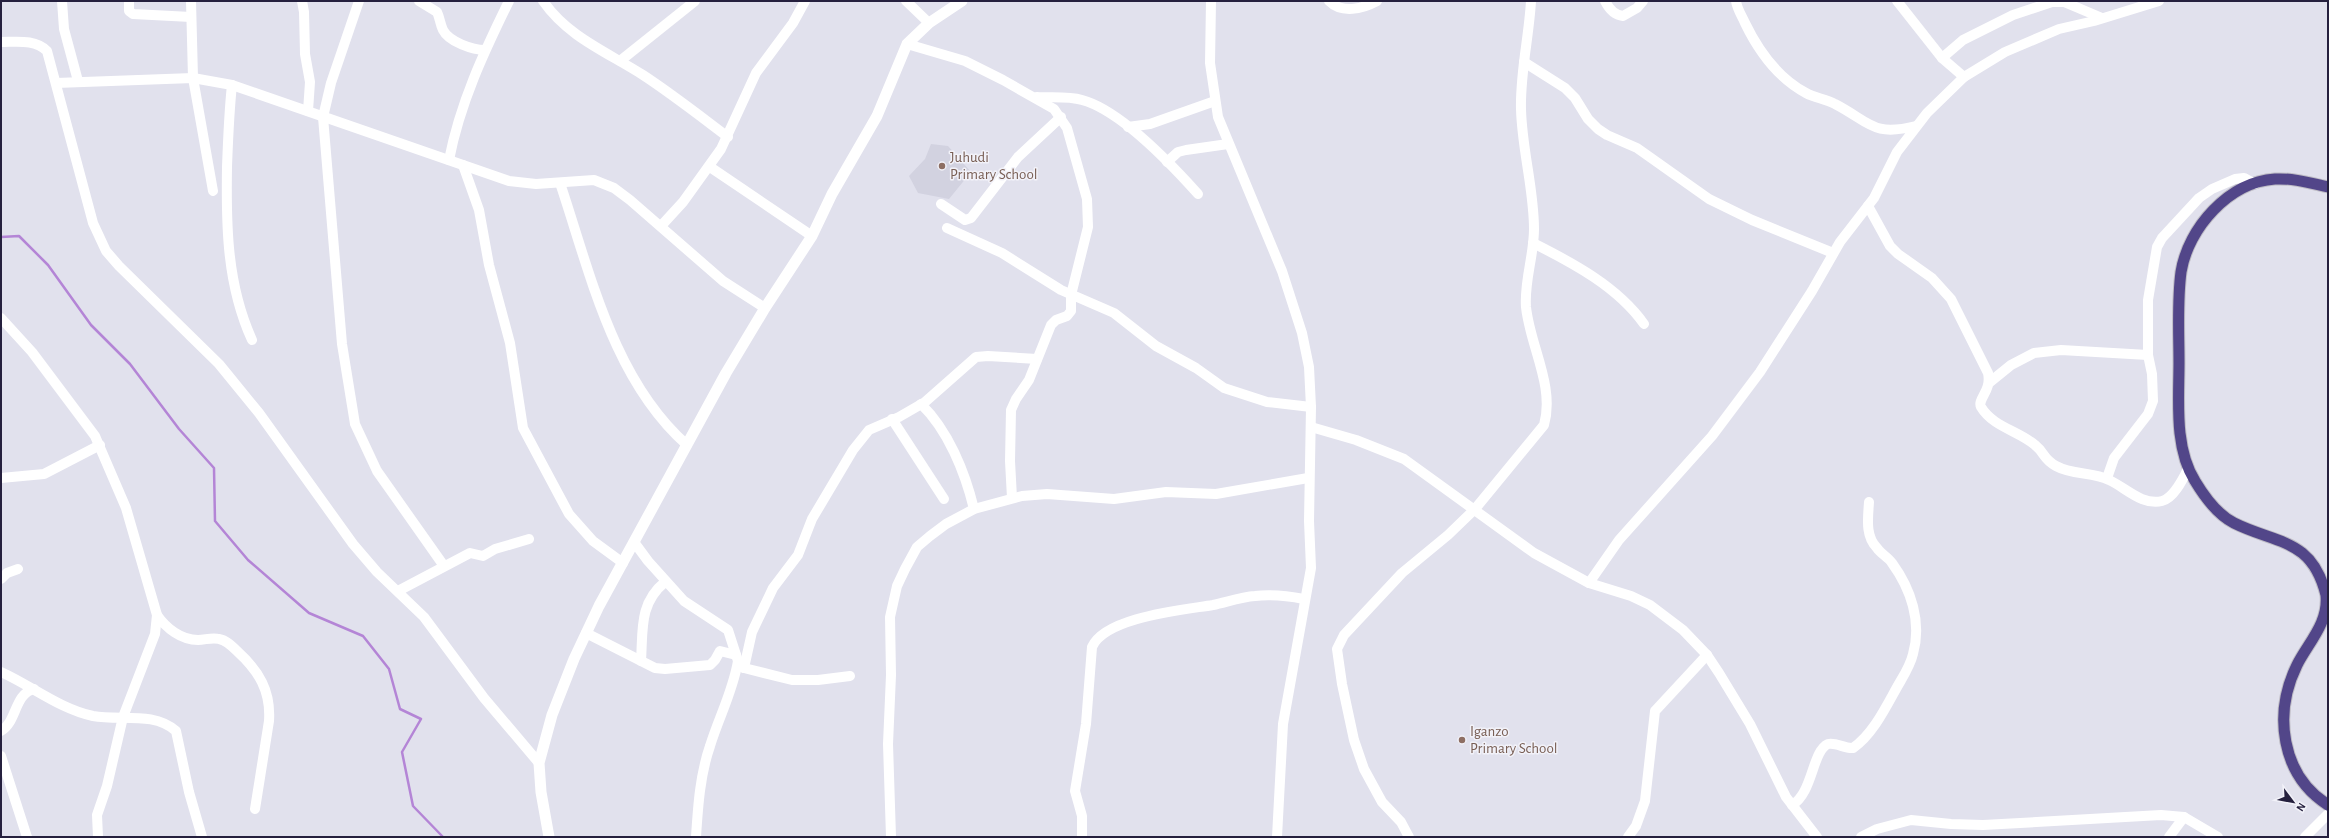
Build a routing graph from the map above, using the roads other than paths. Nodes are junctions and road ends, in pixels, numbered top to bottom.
1 (62, 1) edge
2 (129, 1) edge
3 (191, 1) edge
4 (302, 1) edge
5 (359, 1) edge
6 (419, 1) edge
7 (509, 1) edge
8 (543, 1) edge
9 (695, 1) edge
10 (805, 1) edge
11 (906, 1) edge
12 (962, 1) edge
13 (1211, 1) edge
14 (1329, 1) edge
15 (1377, 1) edge
16 (1531, 1) edge
17 (1605, 1) edge
18 (1643, 1) edge
19 (1736, 1) edge
20 (1897, 1) edge
21 (2159, 1) edge
22 (2133, 4) edge
23 (191, 17) junction
24 (2102, 18) junction
25 (929, 22) junction
26 (1, 42) edge
27 (907, 44) junction
28 (485, 50) junction
29 (1942, 58) junction
30 (620, 61) junction
31 (1524, 62) junction
32 (1964, 77) junction
33 (193, 78) junction
34 (78, 81) junction
35 (56, 83) junction
36 (232, 85) junction
37 (1035, 97) junction
38 (1215, 101) junction
39 (308, 111) junction
40 (323, 117) junction
41 (1061, 117) junction
42 (1916, 126) junction
43 (1128, 127) junction
44 (728, 137) junction
45 (1228, 144) junction
46 (449, 160) junction
47 (1167, 162) junction
48 (463, 165) junction
49 (710, 167) junction
50 (560, 183) junction
51 (2255, 184) junction
52 (2328, 187) edge
53 (213, 190) dead end
54 (1198, 194) dead end
55 (941, 204) dead end
56 (1868, 206) junction
57 (660, 226) junction
58 (947, 228) dead end
59 (812, 236) junction
60 (1533, 243) junction
61 (1833, 253) junction
62 (1071, 295) junction
63 (764, 308) junction
64 (1, 318) edge
65 (1644, 324) dead end
66 (252, 340) dead end
67 (2148, 355) junction
68 (1037, 359) junction
69 (1990, 382) junction
70 (921, 404) junction
71 (1311, 407) junction
72 (892, 419) junction
73 (1310, 427) junction
74 (100, 445) junction
75 (687, 445) junction
76 (2188, 469) junction
77 (1, 478) edge
78 (1308, 478) junction
79 (2107, 478) junction
80 (1012, 498) junction
81 (944, 499) dead end
82 (1868, 502) dead end
83 (974, 508) junction
84 (1475, 509) junction
85 (529, 539) dead end
86 (634, 542) junction
87 (623, 563) junction
88 (444, 566) junction
89 (18, 569) dead end
90 (1, 579) edge
91 (665, 582) junction
92 (1590, 583) junction
93 (398, 591) junction
94 (1304, 599) junction
95 (156, 616) junction
96 (586, 633) junction
97 (1707, 655) junction
98 (641, 661) junction
99 (739, 661) junction
100 (1, 672) edge
101 (850, 676) dead end
102 (34, 690) junction
103 (123, 717) junction
104 (1, 731) edge
105 (1, 756) edge
106 (539, 763) junction
107 (1792, 805) junction
108 (2328, 805) edge
109 (255, 809) dead end
110 (2328, 814) edge
111 (2184, 817) junction
112 (27, 837) edge
113 (98, 837) edge
114 (202, 837) edge
115 (549, 837) edge
116 (696, 837) edge
117 (891, 837) edge
118 (1082, 837) edge
119 (1277, 837) edge
120 (1409, 837) edge
121 (1628, 837) edge
122 (1816, 837) edge
123 (1861, 837) edge
124 (2169, 837) edge
125 (2218, 837) edge
126 (2305, 837) edge

1 - 34 street
2 - 23 street
3 - 23 street
4 - 39 street
5 - 40 street
6 - 28 street
7 - 28 street
8 - 30 street
9 - 30 street
10 - 44 street
11 - 25 street
12 - 25 street
13 - 38 street
14 - 15 street
16 - 31 street
17 - 18 street
19 - 42 street
20 - 29 street
21 - 22 street
22 - 24 street
23 - 33 street
24 - 29 street
24 - 32 street
25 - 27 street
26 - 35 street
27 - 37 street
27 - 59 street
28 - 46 street
29 - 32 street
30 - 44 street
31 - 60 street
31 - 61 street
32 - 42 street
33 - 34 street
33 - 36 street
33 - 53 street
34 - 35 street
35 - 93 street
36 - 39 street
36 - 66 street
37 - 41 street
37 - 43 street
38 - 43 street
38 - 45 street
39 - 40 street
40 - 46 street
40 - 88 street
41 - 55 street
41 - 62 street
42 - 56 street
43 - 47 street
44 - 49 street
45 - 47 street
45 - 71 street
46 - 48 street
47 - 54 street
48 - 50 street
48 - 87 street
49 - 57 street
49 - 59 street
50 - 57 street
50 - 75 street
51 - 52 highway
51 - 67 street
51 - 76 highway
56 - 61 street
56 - 69 street
57 - 63 street
58 - 62 street
59 - 63 street
60 - 65 street
60 - 84 street
61 - 92 street
62 - 68 street
62 - 71 street
63 - 75 street
64 - 74 street
67 - 69 street
67 - 79 street
68 - 70 street
68 - 80 street
69 - 79 street
70 - 72 street
70 - 83 street
71 - 73 street
72 - 81 street
72 - 99 street
73 - 78 street
73 - 84 street
74 - 77 street
74 - 95 street
75 - 86 street
76 - 79 street
76 - 108 highway
78 - 80 street
78 - 94 street
80 - 83 street
82 - 107 street
83 - 117 street
84 - 92 street
84 - 120 street
85 - 88 street
86 - 87 street
86 - 91 street
87 - 96 street
88 - 93 street
89 - 90 street
91 - 98 street
91 - 99 street
92 - 97 street
93 - 106 street
94 - 118 street
94 - 119 street
95 - 103 street
95 - 109 street
96 - 98 street
96 - 106 street
97 - 107 street
97 - 121 street
98 - 99 street
99 - 101 street
99 - 116 street
100 - 102 street
102 - 103 street
102 - 104 street
103 - 113 street
103 - 114 street
105 - 112 street
106 - 115 street
107 - 122 street
110 - 126 street
111 - 123 street
111 - 124 street
111 - 125 street

